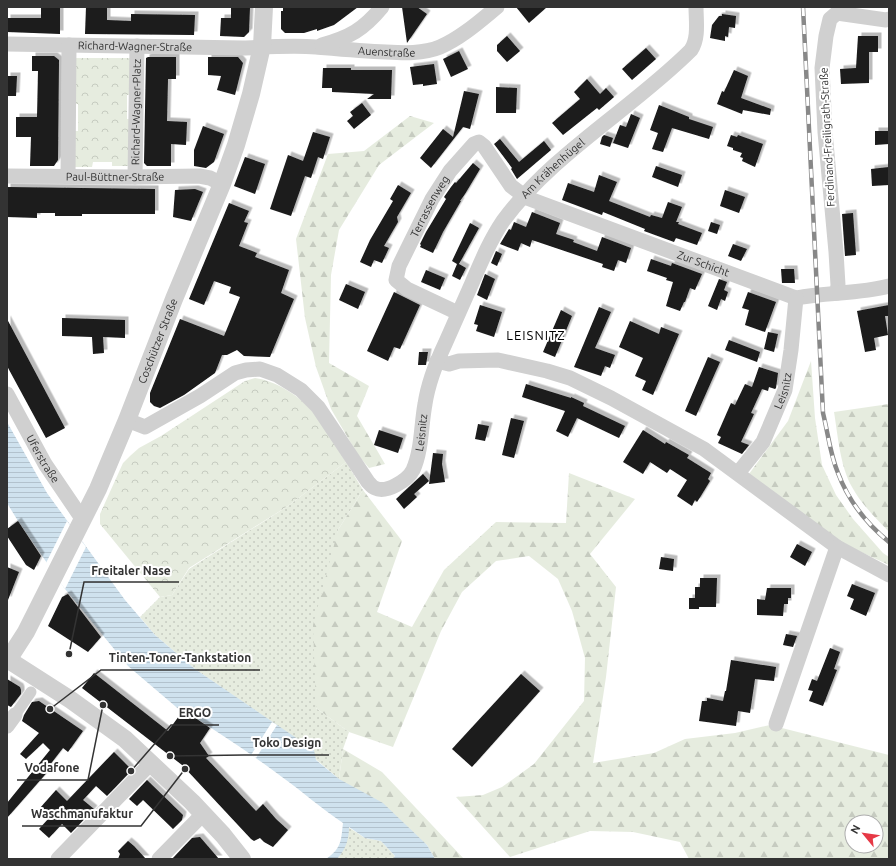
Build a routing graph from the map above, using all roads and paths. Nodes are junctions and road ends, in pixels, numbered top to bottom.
1 (264, 7) edge
2 (382, 7) edge
3 (498, 7) edge
4 (696, 7) edge
5 (889, 19) edge
6 (7, 44) edge
7 (69, 46) junction
8 (137, 46) junction
9 (262, 46) junction
10 (315, 47) junction
11 (7, 176) edge
12 (68, 176) junction
13 (135, 177) junction
14 (222, 184) junction
15 (524, 196) junction
16 (889, 286) edge
17 (837, 294) junction
18 (796, 298) junction
19 (458, 313) junction
20 (437, 361) junction
21 (7, 394) edge
22 (127, 420) junction
23 (738, 473) junction
24 (80, 527) junction
25 (837, 547) junction
26 (889, 575) edge
27 (8, 660) edge
28 (31, 692) dead end
29 (11, 720) edge
30 (776, 724) dead end
31 (151, 763) junction
32 (203, 814) junction
33 (58, 859) edge
34 (159, 859) edge
35 (242, 859) edge

1 - 9 street, Coschützer Straße
2 - 10 street
3 - 10 street, Auenstraße
4 - 15 street, Am Krähenhügel
5 - 17 street, Ferdinand-Freiligrath-Straße
6 - 7 street, Richard-Wagner-Straße
7 - 8 street, Richard-Wagner-Straße
7 - 12 street
8 - 9 street, Richard-Wagner-Straße
8 - 13 street, Richard-Wagner-Platz
9 - 10 street, Auenstraße
9 - 14 street, Coschützer Straße
11 - 12 street, Paul-Büttner-Straße
12 - 13 street, Paul-Büttner-Straße
13 - 14 street, Paul-Büttner-Straße
14 - 22 street, Coschützer Straße
15 - 18 street, Zur Schicht
15 - 19 street, Am Krähenhügel
15 - 19 street, Terrassenweg
16 - 17 street, Zur Schicht
17 - 18 street, Zur Schicht
18 - 23 street, Leisnitz
19 - 20 street, Am Krähenhügel
20 - 22 street, Leisnitz
20 - 23 street
21 - 24 street, Uferstraße
22 - 24 street, Coschützer Straße
23 - 25 street
24 - 27 street, Coschützer Straße
25 - 26 street
25 - 30 street
27 - 31 street
28 - 29 street
31 - 32 street
31 - 33 street
32 - 34 street
32 - 35 street

